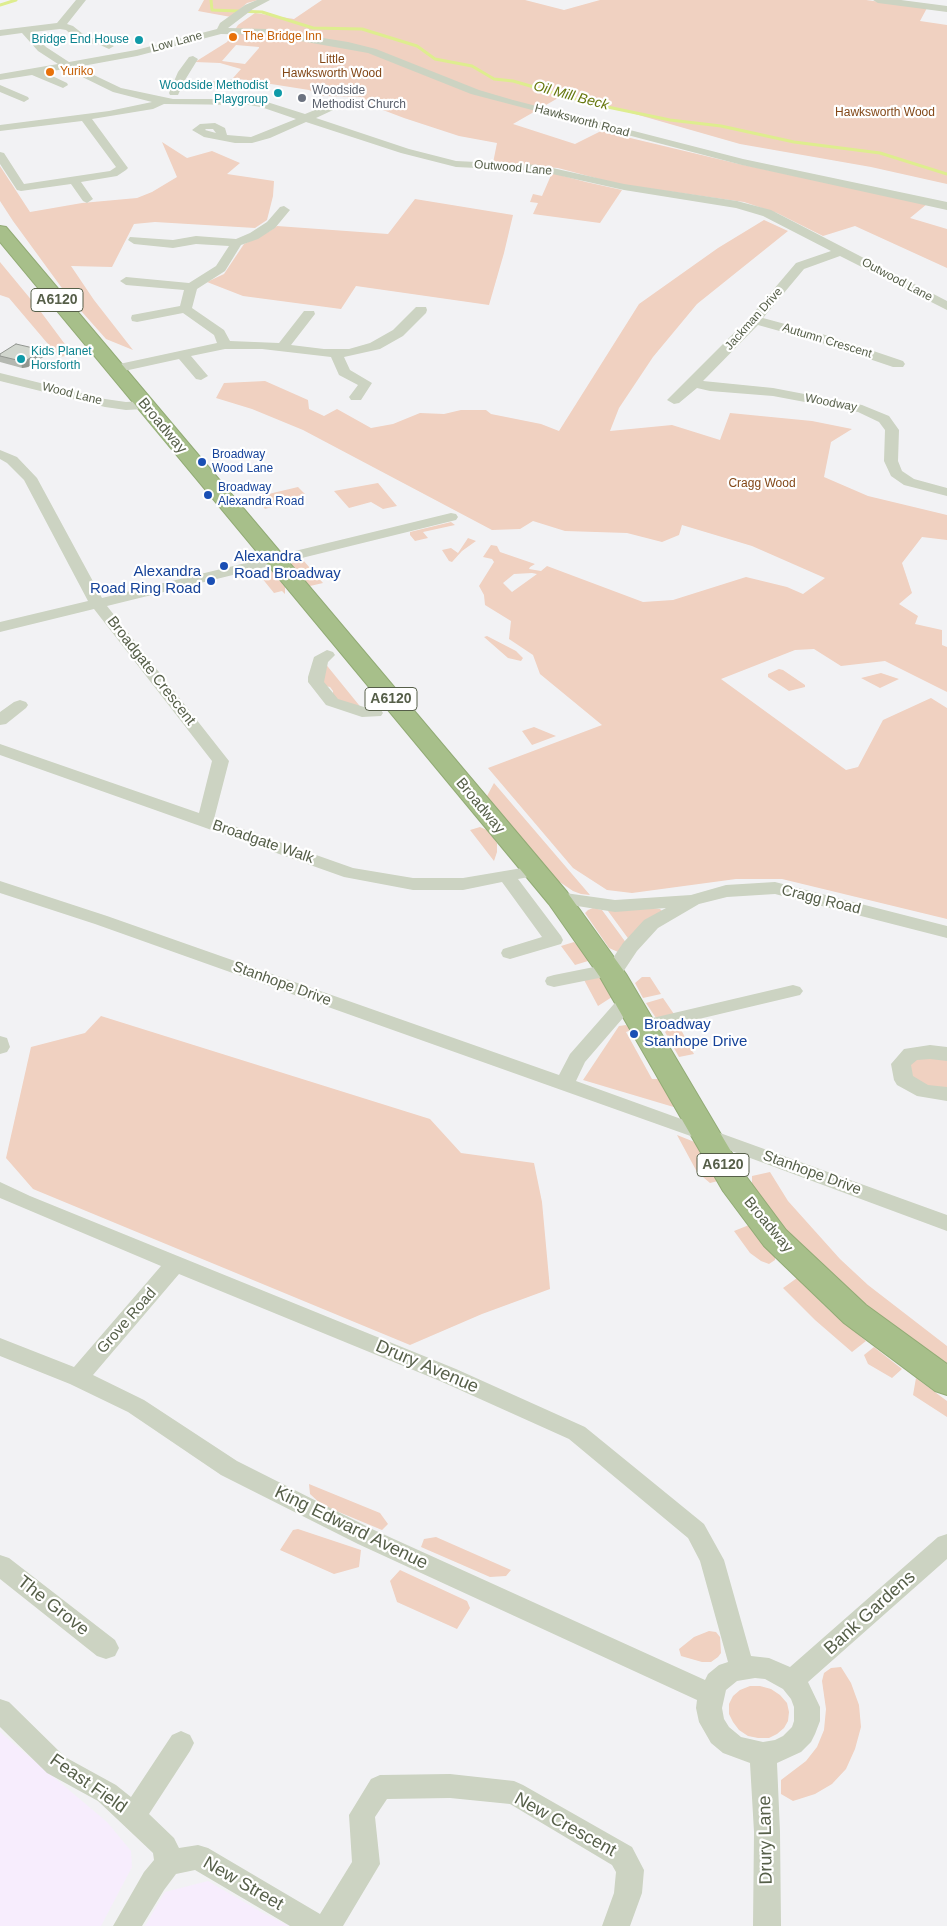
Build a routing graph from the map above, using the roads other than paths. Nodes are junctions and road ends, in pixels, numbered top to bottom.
1 (81, 0) edge
2 (878, 0) edge
3 (908, 2) edge
4 (252, 6) edge
5 (947, 8) edge
6 (60, 26) junction
7 (25, 30) junction
8 (221, 31) junction
9 (0, 33) edge
10 (193, 37) junction
11 (109, 46) dead end
12 (199, 53) joint
13 (69, 64) junction
14 (32, 71) junction
15 (0, 76) edge
16 (239, 82) dead end
17 (179, 83) junction
18 (63, 85) dead end
19 (0, 88) edge
20 (24, 99) dead end
21 (168, 101) junction
22 (342, 102) dead end
23 (85, 117) junction
24 (306, 118) junction
25 (0, 128) edge
26 (222, 137) dead end
27 (0, 155) edge
28 (74, 180) junction
29 (87, 199) dead end
30 (947, 206) edge
31 (284, 210) dead end
32 (0, 231) edge
33 (134, 240) dead end
34 (237, 243) junction
35 (841, 251) junction
36 (126, 281) dead end
37 (191, 287) junction
38 (947, 306) edge
39 (186, 309) junction
40 (398, 313) dead end
41 (417, 313) joint
42 (308, 314) dead end
43 (137, 318) dead end
44 (755, 320) junction
45 (225, 345) junction
46 (283, 347) junction
47 (336, 354) junction
48 (182, 355) junction
49 (898, 364) dead end
50 (115, 369) junction
51 (0, 376) edge
52 (201, 376) dead end
53 (694, 382) junction
54 (356, 397) dead end
55 (674, 400) dead end
56 (144, 405) junction
57 (0, 454) edge
58 (947, 492) edge
59 (451, 517) dead end
60 (275, 561) junction
61 (97, 603) junction
62 (0, 627) edge
63 (327, 655) dead end
64 (20, 705) dead end
65 (375, 713) dead end
66 (0, 720) edge
67 (0, 749) edge
68 (205, 822) junction
69 (534, 871) junction
70 (506, 876) junction
71 (0, 886) edge
72 (558, 898) junction
73 (693, 900) junction
74 (582, 932) junction
75 (947, 932) edge
76 (554, 940) junction
77 (510, 953) dead end
78 (611, 972) junction
79 (554, 981) dead end
80 (793, 991) dead end
81 (628, 1000) junction
82 (644, 1026) junction
83 (0, 1042) edge
84 (0, 1047) edge
85 (947, 1054) edge
86 (564, 1084) junction
87 (947, 1094) edge
88 (706, 1134) junction
89 (0, 1189) edge
90 (947, 1223) edge
91 (176, 1263) junction
92 (0, 1347) edge
93 (78, 1378) junction
94 (947, 1382) edge
95 (947, 1544) edge
96 (0, 1565) edge
97 (106, 1648) dead end
98 (742, 1668) junction
99 (792, 1681) junction
100 (711, 1694) junction
101 (0, 1710) edge
102 (181, 1743) dead end
103 (763, 1754) junction
104 (56, 1765) joint
105 (133, 1816) junction
106 (168, 1864) junction
107 (127, 1926) edge
108 (316, 1926) edge
109 (328, 1926) edge
110 (616, 1926) edge
111 (767, 1926) edge

1 - 6 street
2 - 3 street
3 - 5 street
4 - 8 street, Low Lane
6 - 7 street
6 - 11 street
7 - 9 street
7 - 13 street
8 - 10 street, Low Lane
8 - 30 street, Hawksworth Road
10 - 12 street
10 - 13 street, Low Lane
12 - 17 street
13 - 14 street, Low Lane
13 - 21 street, Outwood Lane
14 - 15 street, Low Lane
14 - 18 street
16 - 17 street
17 - 21 street
19 - 20 street
21 - 23 street
21 - 24 street, Outwood Lane
22 - 24 street
23 - 25 street
23 - 28 street
24 - 26 street
24 - 35 street, Outwood Lane
27 - 28 street
28 - 29 street
31 - 34 street
32 - 50 highway, Broadway / A6120
33 - 34 street
34 - 37 street
35 - 38 street, Outwood Lane
35 - 44 street, Jackman Drive
36 - 37 street
37 - 39 street
39 - 43 street
39 - 45 street
40 - 41 street
41 - 47 street
42 - 46 street
44 - 49 street, Autumn Crescent
44 - 53 street, Jackman Drive
45 - 46 street
45 - 48 street
46 - 47 street
47 - 54 street
48 - 50 street
48 - 52 street
50 - 56 highway, Broadway / A6120
51 - 56 street, Wood Lane
53 - 55 street, Jackman Drive
53 - 58 street, Woodway
56 - 60 highway, Broadway / A6120
57 - 61 street, Broadgate Crescent
59 - 60 street
60 - 61 street
60 - 69 highway, Broadway / A6120
61 - 62 street
61 - 68 street, Broadgate Crescent
63 - 65 street
64 - 66 street
67 - 68 street, Broadgate Walk
68 - 70 street, Broadgate Walk
69 - 70 street, Broadgate Walk
69 - 72 highway, Broadway / A6120
70 - 76 street
71 - 86 street, Stanhope Drive
72 - 73 street, Cragg Road
72 - 74 highway, Broadway / A6120
73 - 75 street, Cragg Road
73 - 78 street, Cragg Road
74 - 76 street
74 - 78 highway, Broadway / A6120
76 - 77 street
78 - 79 street
78 - 81 highway, Broadway / A6120
80 - 82 street
81 - 82 highway, Broadway / A6120
81 - 86 street
82 - 88 highway, Broadway / A6120
83 - 84 street
85 - 87 street
86 - 88 street, Stanhope Drive
88 - 90 street, Stanhope Drive
88 - 94 highway, Broadway / A6120
89 - 91 street, Drury Avenue
91 - 93 street, Grove Road
91 - 98 street, Drury Avenue
92 - 93 street, King Edward Avenue
93 - 100 street, King Edward Avenue
95 - 99 street, Bank Gardens
96 - 97 street, The Grove
98 - 99 street
98 - 100 street
99 - 103 street
100 - 103 street
101 - 104 street, Feast Field
102 - 105 street
103 - 111 street, Drury Lane
104 - 105 street, Feast Field
105 - 106 street
106 - 107 street
106 - 108 street, New Street
109 - 110 street, New Crescent

